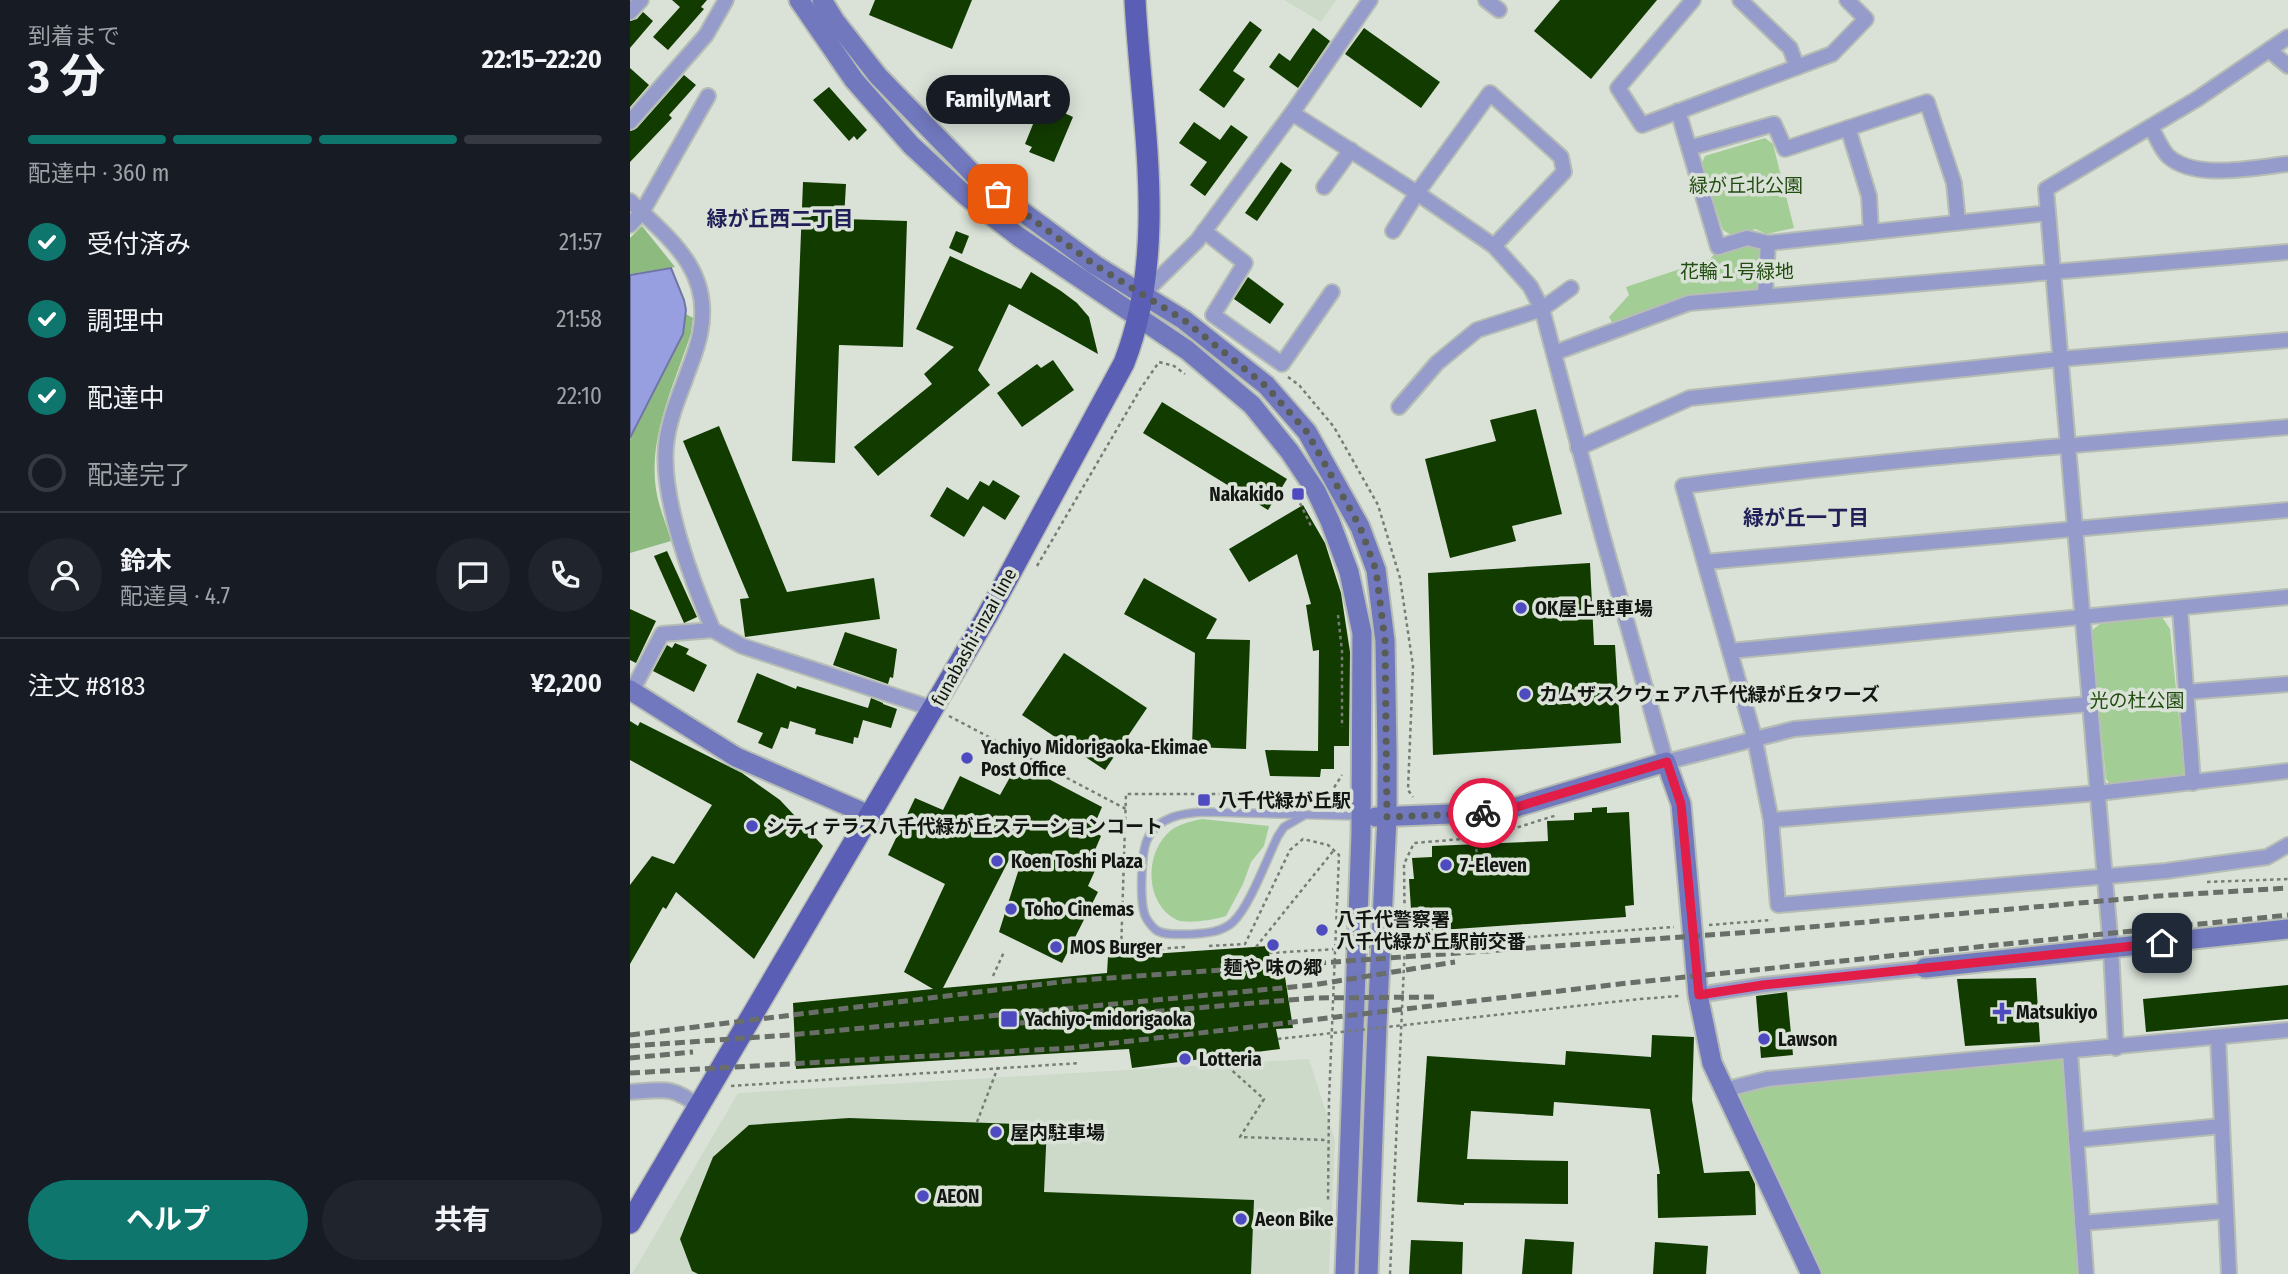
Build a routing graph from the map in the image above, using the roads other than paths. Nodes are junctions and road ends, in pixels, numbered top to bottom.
1 (641, 0) edge
2 (726, 0) edge
3 (799, 0) edge
4 (822, 0) edge
5 (1135, 0) edge
6 (1370, 0) edge
7 (1486, 0) edge
8 (1693, 0) edge
9 (1740, 0) edge
10 (1847, 0) edge
11 (1499, 10) dead end
12 (630, 12) edge
13 (2288, 37) edge
14 (2269, 50) junction
15 (2288, 66) edge
16 (1797, 67) junction
17 (708, 96) dead end
18 (1678, 111) junction
19 (1292, 113) junction
20 (630, 122) edge
21 (2151, 127) junction
22 (1848, 128) junction
23 (1689, 148) junction
24 (1351, 150) junction
25 (2288, 164) edge
26 (1324, 187) dead end
27 (1417, 193) junction
28 (630, 201) edge
29 (642, 212) junction
30 (2048, 213) junction
31 (1958, 222) junction
32 (630, 225) edge
33 (1393, 231) dead end
34 (1204, 232) junction
35 (1871, 232) junction
36 (1768, 243) junction
37 (1494, 246) junction
38 (2288, 252) edge
39 (2053, 270) junction
40 (1571, 288) dead end
41 (1332, 292) dead end
42 (1143, 294) junction
43 (1765, 295) junction
44 (1542, 309) junction
45 (1138, 317) junction
46 (2288, 340) edge
47 (1554, 353) junction
48 (2060, 359) junction
49 (1399, 407) dead end
50 (2288, 428) edge
51 (2068, 445) junction
52 (1578, 448) junction
53 (2288, 510) edge
54 (2075, 528) junction
55 (1705, 562) junction
56 (2288, 597) edge
57 (2180, 609) junction
58 (2082, 616) junction
59 (713, 630) junction
60 (1730, 651) junction
61 (2288, 684) edge
62 (631, 690) edge
63 (2186, 692) junction
64 (2090, 704) junction
65 (934, 709) junction
66 (1755, 740) junction
67 (1667, 762) junction
68 (2288, 771) edge
69 (2193, 783) junction
70 (2098, 793) junction
71 (869, 815) junction
72 (1303, 816) junction
73 (1361, 816) junction
74 (1387, 817) junction
75 (1770, 820) junction
76 (2288, 845) edge
77 (2105, 877) junction
78 (2288, 929) edge
79 (2111, 949) junction
80 (1925, 968) joint
81 (1699, 995) junction
82 (2288, 1030) edge
83 (2218, 1038) junction
84 (2116, 1048) junction
85 (2070, 1052) junction
86 (1724, 1090) junction
87 (630, 1092) edge
88 (699, 1107) junction
89 (2222, 1126) junction
90 (2076, 1140) junction
91 (2226, 1211) junction
92 (630, 1223) edge
93 (2082, 1223) junction
94 (1345, 1274) edge
95 (1368, 1274) edge
96 (1811, 1274) edge
97 (2086, 1274) edge
98 (2229, 1274) edge

1 - 12 street
2 - 20 street
3 - 45 street
4 - 42 street
5 - 42 main road, funabashi-inzai line
6 - 19 street
7 - 11 street
8 - 18 street
9 - 16 street
10 - 16 street
13 - 14 street
14 - 15 street
14 - 21 street
16 - 18 street
17 - 29 street
18 - 23 street
19 - 24 street
19 - 34 street
21 - 25 street
21 - 30 street
22 - 23 street
22 - 31 street
22 - 35 street
23 - 36 street
24 - 26 street
24 - 27 street
27 - 33 street
27 - 37 street
27 - 37 street
28 - 29 street
29 - 32 street
29 - 59 street
30 - 31 street
30 - 39 street
31 - 35 street
34 - 41 street
34 - 42 street
35 - 36 street
36 - 43 street
37 - 44 street
38 - 39 street
39 - 43 street
39 - 48 street
40 - 44 street
42 - 45 main road, funabashi-inzai line
42 - 74 street
43 - 47 street
44 - 47 street
44 - 49 street
45 - 65 main road, funabashi-inzai line
45 - 73 street
46 - 48 street
47 - 52 street
48 - 51 street
48 - 52 street
50 - 51 street
51 - 54 street
51 - 55 street
52 - 67 street
53 - 54 street
54 - 55 street
54 - 58 street
55 - 60 street
56 - 57 street
57 - 58 street
57 - 63 street
58 - 60 street
58 - 64 street
59 - 62 street
59 - 65 street
60 - 66 street
61 - 63 street
62 - 71 street
63 - 69 street
64 - 66 street
64 - 70 street
65 - 71 main road, funabashi-inzai line
66 - 67 street
66 - 75 street
67 - 74 street
67 - 81 street
68 - 69 street
69 - 70 street
70 - 75 street
70 - 77 street
71 - 88 main road, funabashi-inzai line
72 - 72 lane
72 - 73 lane
73 - 74 street
73 - 94 street
74 - 95 street
75 - 77 street
76 - 77 street
77 - 79 street
78 - 79 street
79 - 80 street
79 - 84 street
80 - 81 street
81 - 86 street
82 - 83 street
83 - 84 street
83 - 89 street
84 - 85 street
85 - 86 street
85 - 90 street
86 - 96 street
87 - 88 street
88 - 92 main road, funabashi-inzai line
89 - 90 street
89 - 91 street
90 - 93 street
91 - 93 street
91 - 98 street
93 - 97 street

